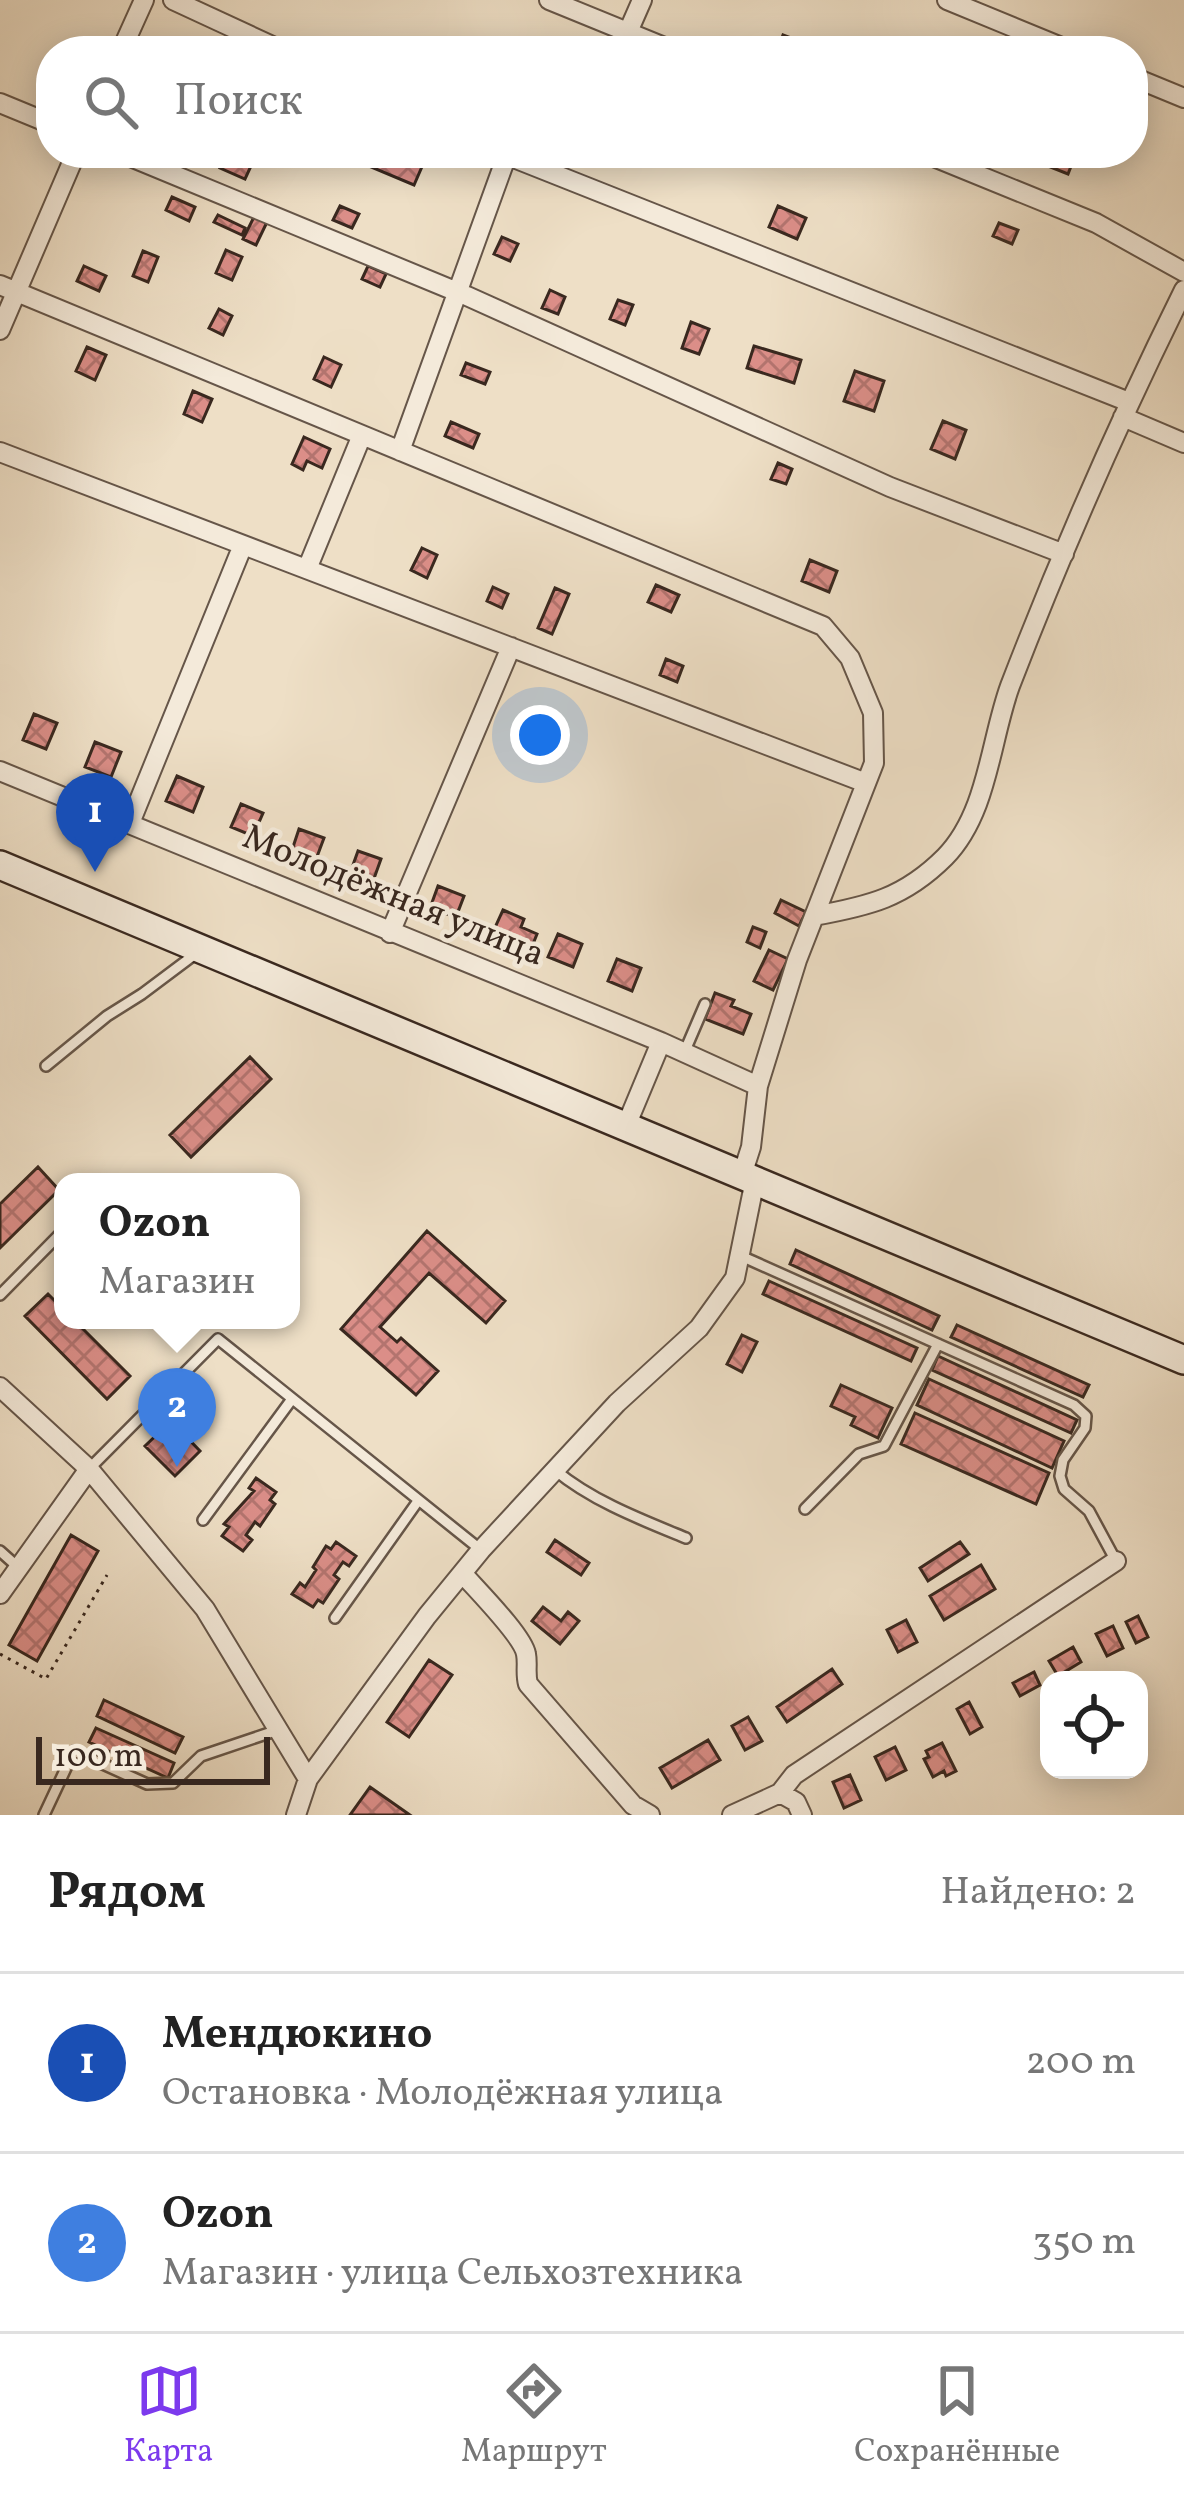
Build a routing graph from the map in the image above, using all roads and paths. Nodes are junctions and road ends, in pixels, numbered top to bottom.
1 (144, 0) edge
2 (173, 0) edge
3 (549, 0) edge
4 (642, 0) edge
5 (947, 0) edge
6 (628, 32) junction
7 (128, 36) edge
8 (251, 36) edge
9 (638, 36) edge
10 (1035, 36) edge
11 (1148, 82) edge
12 (1184, 98) edge
13 (0, 103) edge
14 (36, 118) edge
15 (68, 168) edge
16 (157, 168) edge
17 (499, 168) edge
18 (538, 168) edge
19 (960, 168) edge
20 (1184, 272) edge
21 (8, 288) edge
22 (1184, 290) edge
23 (457, 292) junction
24 (0, 330) edge
25 (1126, 409) junction
26 (362, 435) junction
27 (1184, 443) edge
28 (400, 451) junction
29 (0, 452) edge
30 (242, 544) junction
31 (1064, 554) junction
32 (307, 569) junction
33 (511, 647) junction
34 (0, 771) edge
35 (866, 783) junction
36 (130, 823) junction
37 (0, 865) edge
38 (814, 916) junction
39 (390, 933) junction
40 (202, 949) junction
41 (705, 1004) dead end
42 (661, 1042) junction
43 (684, 1053) junction
44 (46, 1066) dead end
45 (758, 1086) junction
46 (626, 1126) junction
47 (748, 1178) junction
48 (54, 1241) edge
49 (741, 1256) junction
50 (0, 1295) edge
51 (938, 1344) junction
52 (1184, 1360) edge
53 (0, 1387) edge
54 (292, 1399) junction
55 (89, 1469) junction
56 (555, 1470) junction
57 (418, 1501) junction
58 (805, 1509) dead end
59 (203, 1520) dead end
60 (686, 1538) dead end
61 (481, 1550) junction
62 (0, 1551) edge
63 (1115, 1562) joint
64 (19, 1568) junction
65 (463, 1574) junction
66 (107, 1575) dead end
67 (0, 1594) edge
68 (335, 1618) dead end
69 (0, 1654) edge
70 (278, 1730) junction
71 (308, 1779) junction
72 (780, 1792) junction
73 (44, 1815) edge
74 (296, 1815) edge
75 (650, 1815) edge
76 (732, 1815) edge
77 (802, 1815) edge

1 - 7 street
2 - 8 street
3 - 6 street
4 - 6 street
5 - 10 street
6 - 9 street
11 - 12 street
13 - 14 street
15 - 21 street
16 - 23 street
17 - 23 street
18 - 25 street
19 - 20 street
21 - 24 street
21 - 26 street
22 - 25 street
23 - 28 street
23 - 31 street
25 - 27 street
25 - 31 street
26 - 28 street
26 - 32 street
28 - 35 street
29 - 30 street
30 - 32 street
30 - 36 street
31 - 38 street
32 - 33 street
33 - 35 street
33 - 39 street
34 - 36 street, Молодёжная улица
35 - 38 street
36 - 39 street, Молодёжная улица
37 - 40 street
38 - 45 street
39 - 42 street, Молодёжная улица
40 - 44 lane
40 - 46 street
41 - 43 lane
42 - 43 street, Молодёжная улица
42 - 46 street
43 - 45 street, Молодёжная улица
45 - 47 street
46 - 47 street
47 - 49 street
47 - 52 street
48 - 50 lane
49 - 51 lane
49 - 56 street
51 - 58 lane
51 - 63 lane
53 - 55 street
54 - 55 lane
54 - 57 lane
54 - 59 lane
55 - 64 street
55 - 70 street
56 - 60 lane
56 - 61 street
57 - 61 lane
57 - 68 lane
61 - 65 street
62 - 64 lane
63 - 72 street
64 - 67 street
65 - 71 street
65 - 75 street
66 - 69 path
70 - 71 street
70 - 73 lane
71 - 74 street
72 - 76 street
72 - 77 street

